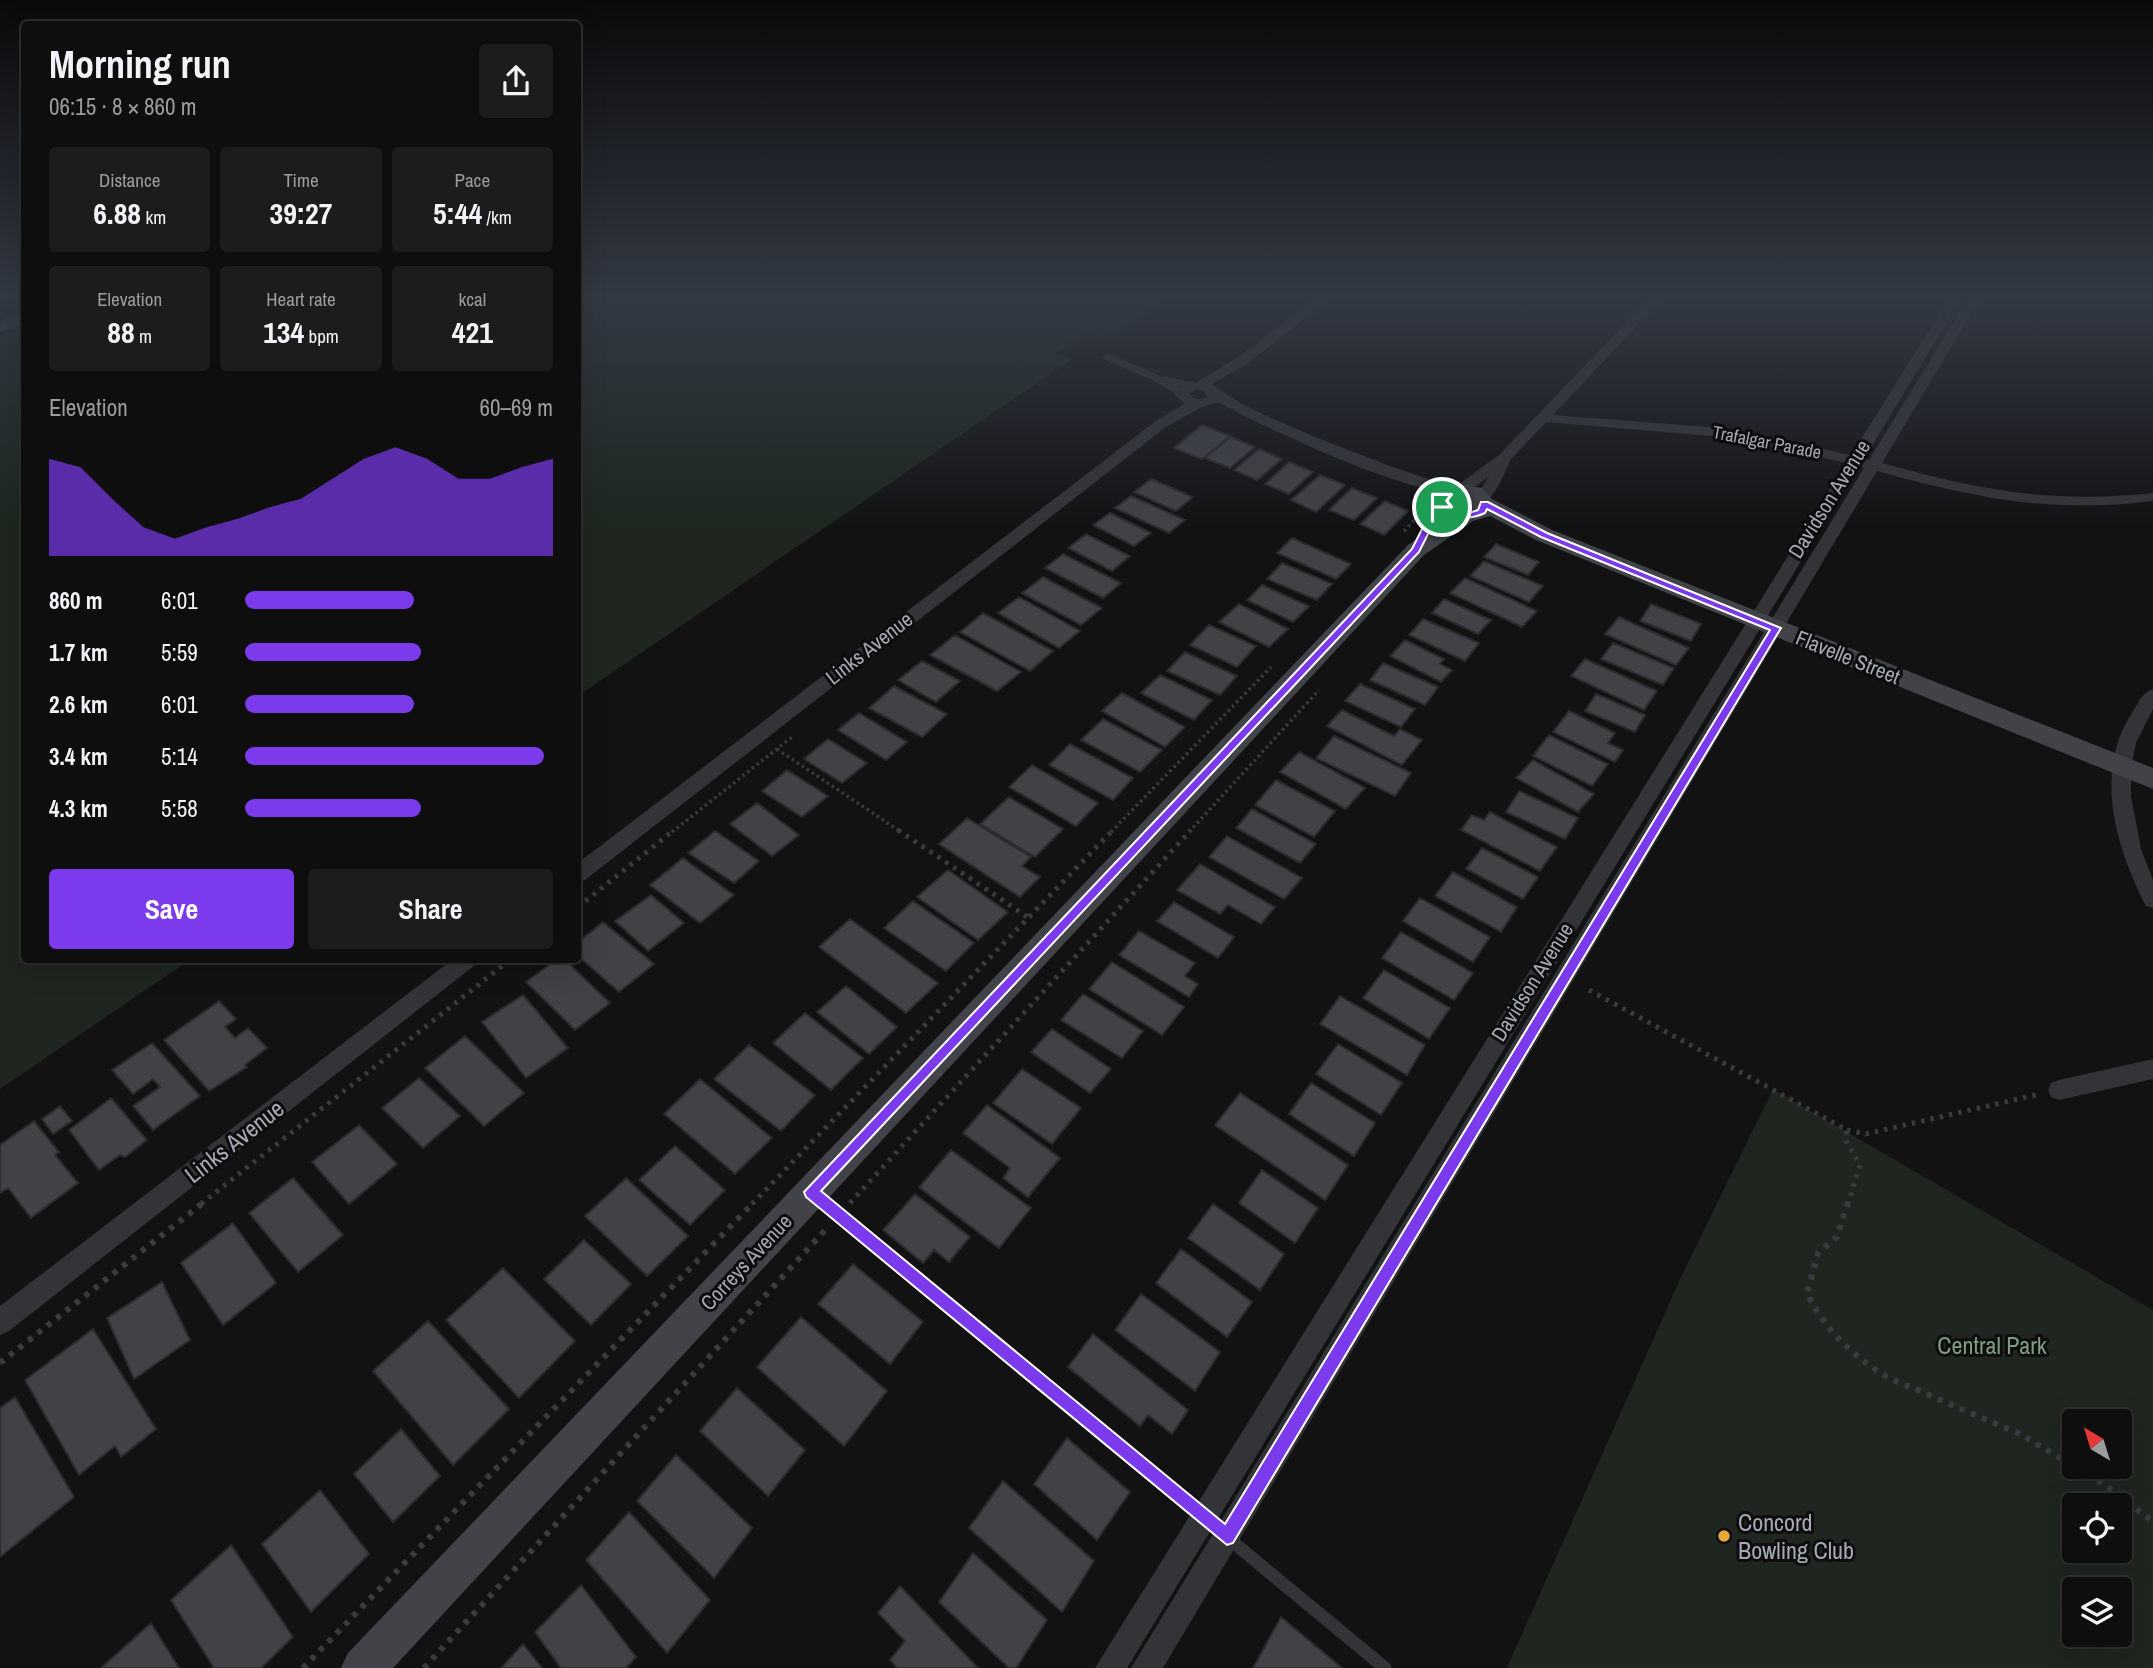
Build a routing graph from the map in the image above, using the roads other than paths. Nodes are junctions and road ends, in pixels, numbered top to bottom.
1 (1149, 375) edge
2 (1224, 375) edge
3 (1585, 375) edge
4 (1907, 375) edge
5 (1928, 375) edge
6 (1154, 377) junction
7 (1199, 394) junction
8 (1544, 418) junction
9 (1504, 458) junction
10 (1852, 461) junction
11 (1872, 467) junction
12 (1448, 497) junction
13 (2153, 497) edge
14 (2115, 502) junction
15 (1476, 509) junction
16 (2153, 514) edge
17 (1407, 544) junction
18 (1765, 624) junction
19 (2153, 695) edge
20 (2121, 766) junction
21 (2153, 779) edge
22 (581, 872) edge
23 (2153, 900) edge
24 (463, 963) edge
25 (2153, 1069) edge
26 (2059, 1090) road end
27 (811, 1192) junction
28 (0, 1322) edge
29 (1203, 1517) junction
30 (1227, 1537) junction
31 (363, 1668) edge
32 (1110, 1668) edge
33 (1146, 1668) edge
34 (1385, 1668) edge

1 - 6 lane
2 - 7 street, Links Avenue
3 - 8 street, Correys Avenue
4 - 10 street, Davidson Avenue
5 - 11 street, Davidson Avenue
6 - 7 lane
6 - 7 lane
7 - 12 street
7 - 22 street, Links Avenue
8 - 9 street, Correys Avenue
8 - 10 street, Trafalgar Parade
9 - 12 street, Correys Avenue
9 - 15 street, Correys Avenue
10 - 11 street, Trafalgar Parade
10 - 18 street, Davidson Avenue
11 - 14 street, Trafalgar Parade
11 - 18 street, Davidson Avenue
12 - 15 street, Flavelle Street
12 - 17 street, Correys Avenue
13 - 14 street, Trafalgar Parade
14 - 16 street
15 - 17 street, Correys Avenue
15 - 18 street, Flavelle Street
17 - 27 street, Correys Avenue
18 - 20 street, Flavelle Street
18 - 29 street, Davidson Avenue
18 - 30 street, Davidson Avenue
19 - 20 street
20 - 21 street, Flavelle Street
20 - 23 street
24 - 28 street, Links Avenue
25 - 26 street
27 - 29 lane
27 - 31 street, Correys Avenue
29 - 30 lane
29 - 32 street, Davidson Avenue
30 - 33 street, Davidson Avenue
30 - 34 lane

